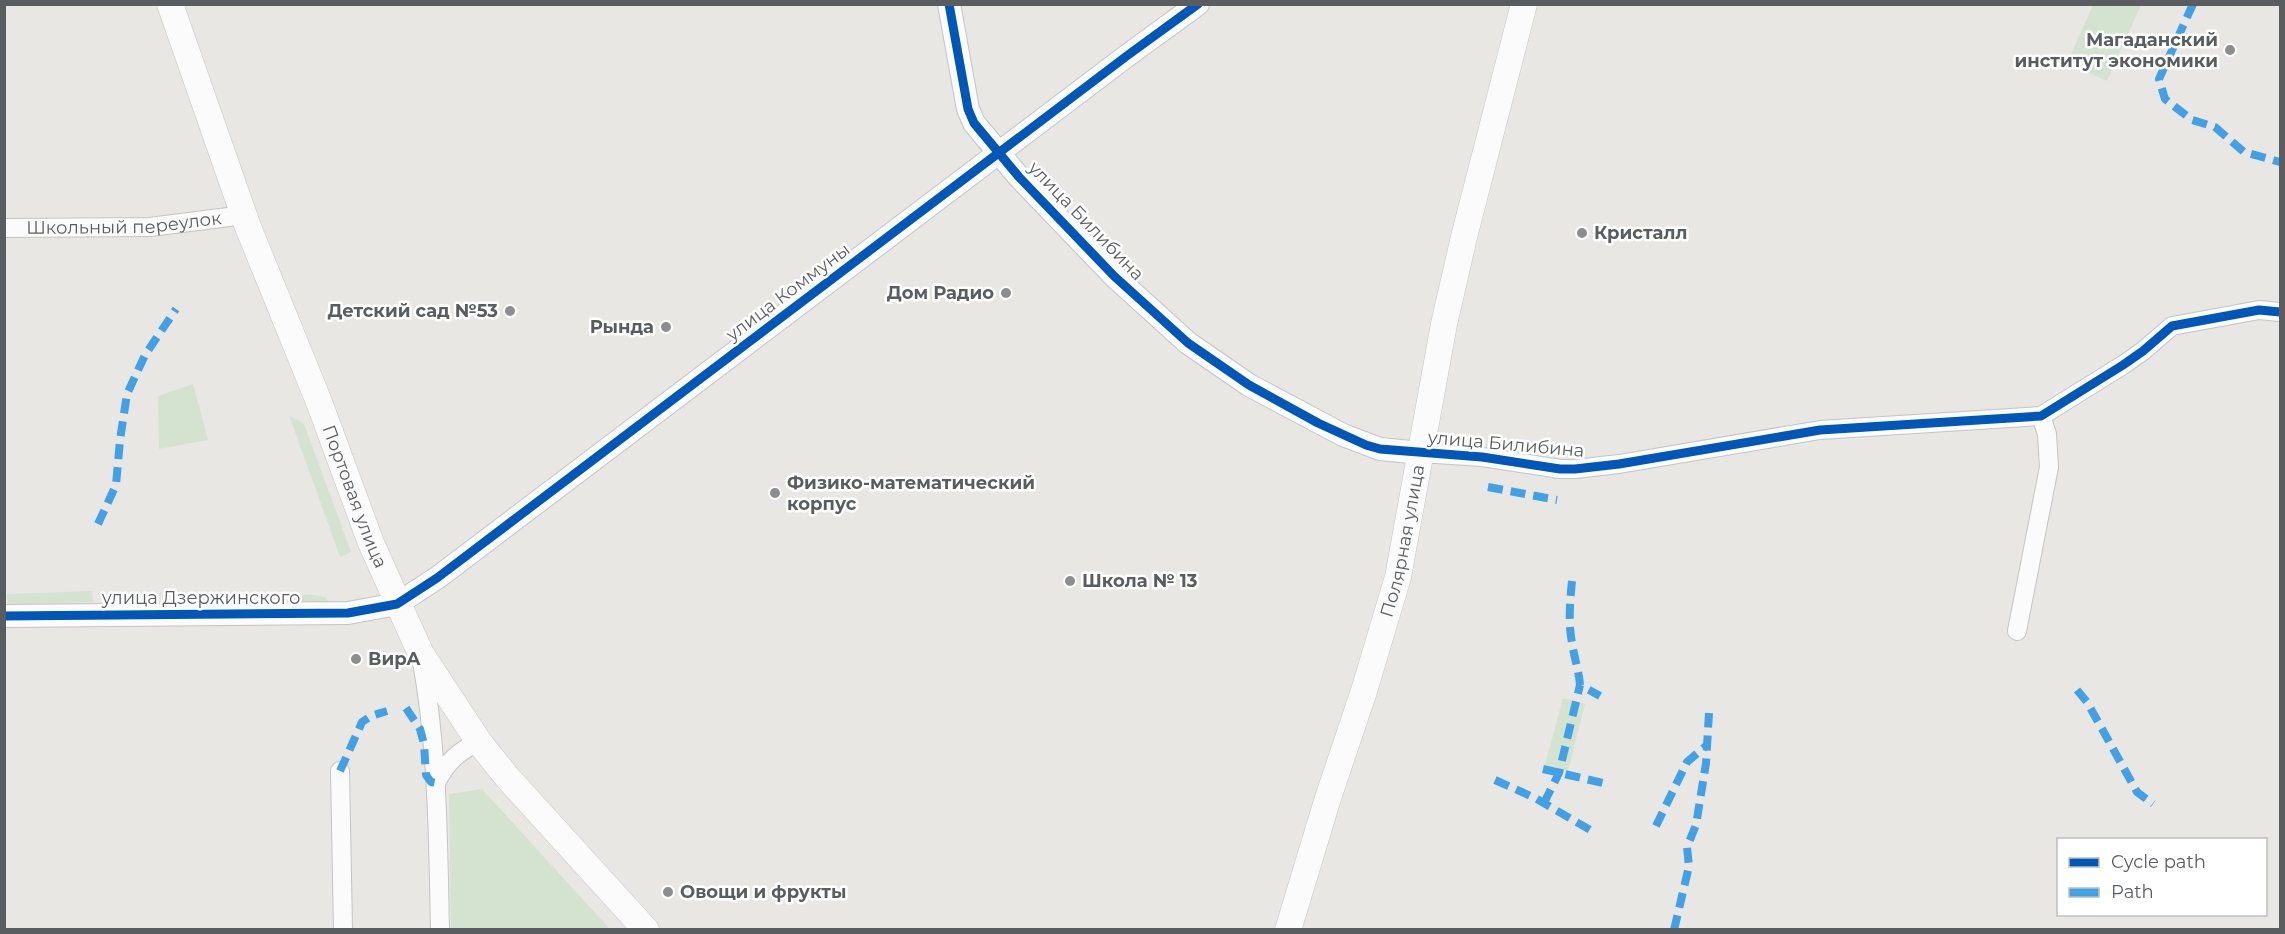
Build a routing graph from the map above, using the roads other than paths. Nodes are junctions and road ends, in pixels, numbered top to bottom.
1 (170, 4) edge
2 (949, 4) edge
3 (1198, 4) edge
4 (1524, 4) edge
5 (999, 153) junction
6 (244, 215) junction
7 (4, 228) edge
8 (2280, 312) edge
9 (2041, 416) junction
10 (1421, 453) junction
11 (397, 604) junction
12 (4, 616) edge
13 (2017, 631) dead end
14 (420, 654) junction
15 (479, 742) junction
16 (340, 771) dead end
17 (436, 783) junction
18 (343, 930) edge
19 (440, 930) edge
20 (646, 930) edge
21 (1288, 930) edge

1 - 6 main road, Портовая улица
2 - 5 street, улица Билибина
3 - 5 street, улица Коммуны
4 - 10 main road, Полярная улица
5 - 10 street, улица Билибина
5 - 11 street, улица Коммуны
6 - 7 street, Школьный переулок
6 - 11 main road, Портовая улица
8 - 9 street, улица Билибина
9 - 10 street, улица Билибина
9 - 13 street
10 - 21 main road, Полярная улица
11 - 12 street, улица Дзержинского
11 - 14 main road, Портовая улица
14 - 15 main road, Портовая улица
14 - 17 street
15 - 17 street
15 - 20 main road, Портовая улица
16 - 18 street
17 - 19 street

